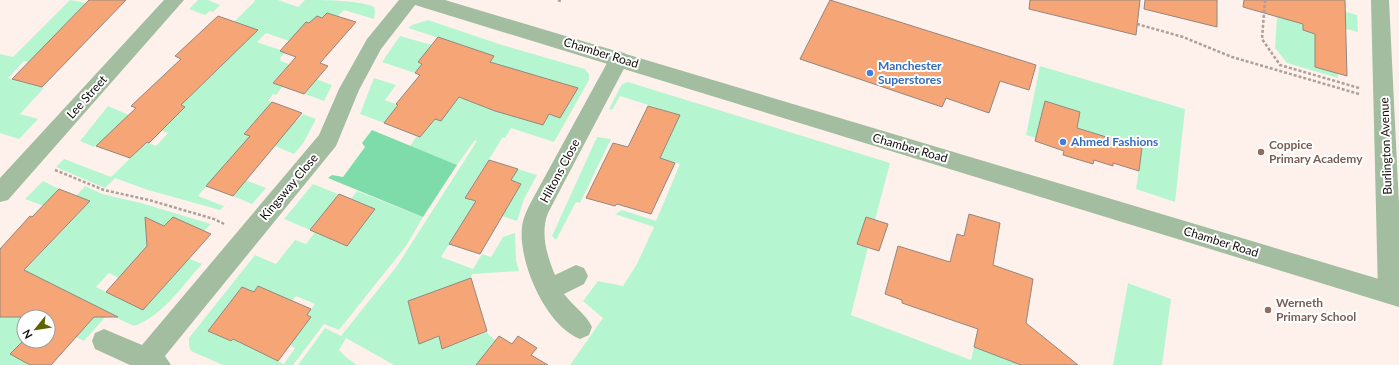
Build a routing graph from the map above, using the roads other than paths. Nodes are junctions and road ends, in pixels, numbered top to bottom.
1 (175, 0) edge
2 (410, 0) edge
3 (422, 0) edge
4 (1380, 0) edge
5 (619, 59) junction
6 (0, 193) edge
7 (576, 276) dead end
8 (550, 289) junction
9 (1394, 294) edge
10 (580, 327) dead end
11 (104, 341) dead end
12 (152, 362) edge

1 - 6 street, Lee Street
2 - 12 street, Kingsway Close
3 - 5 street, Chamber Road
4 - 9 street, Burlington Avenue
5 - 8 street, Hiltons Close
5 - 9 street, Chamber Road
7 - 8 street
8 - 10 street, Hiltons Close
11 - 12 street, Kingsway Close

